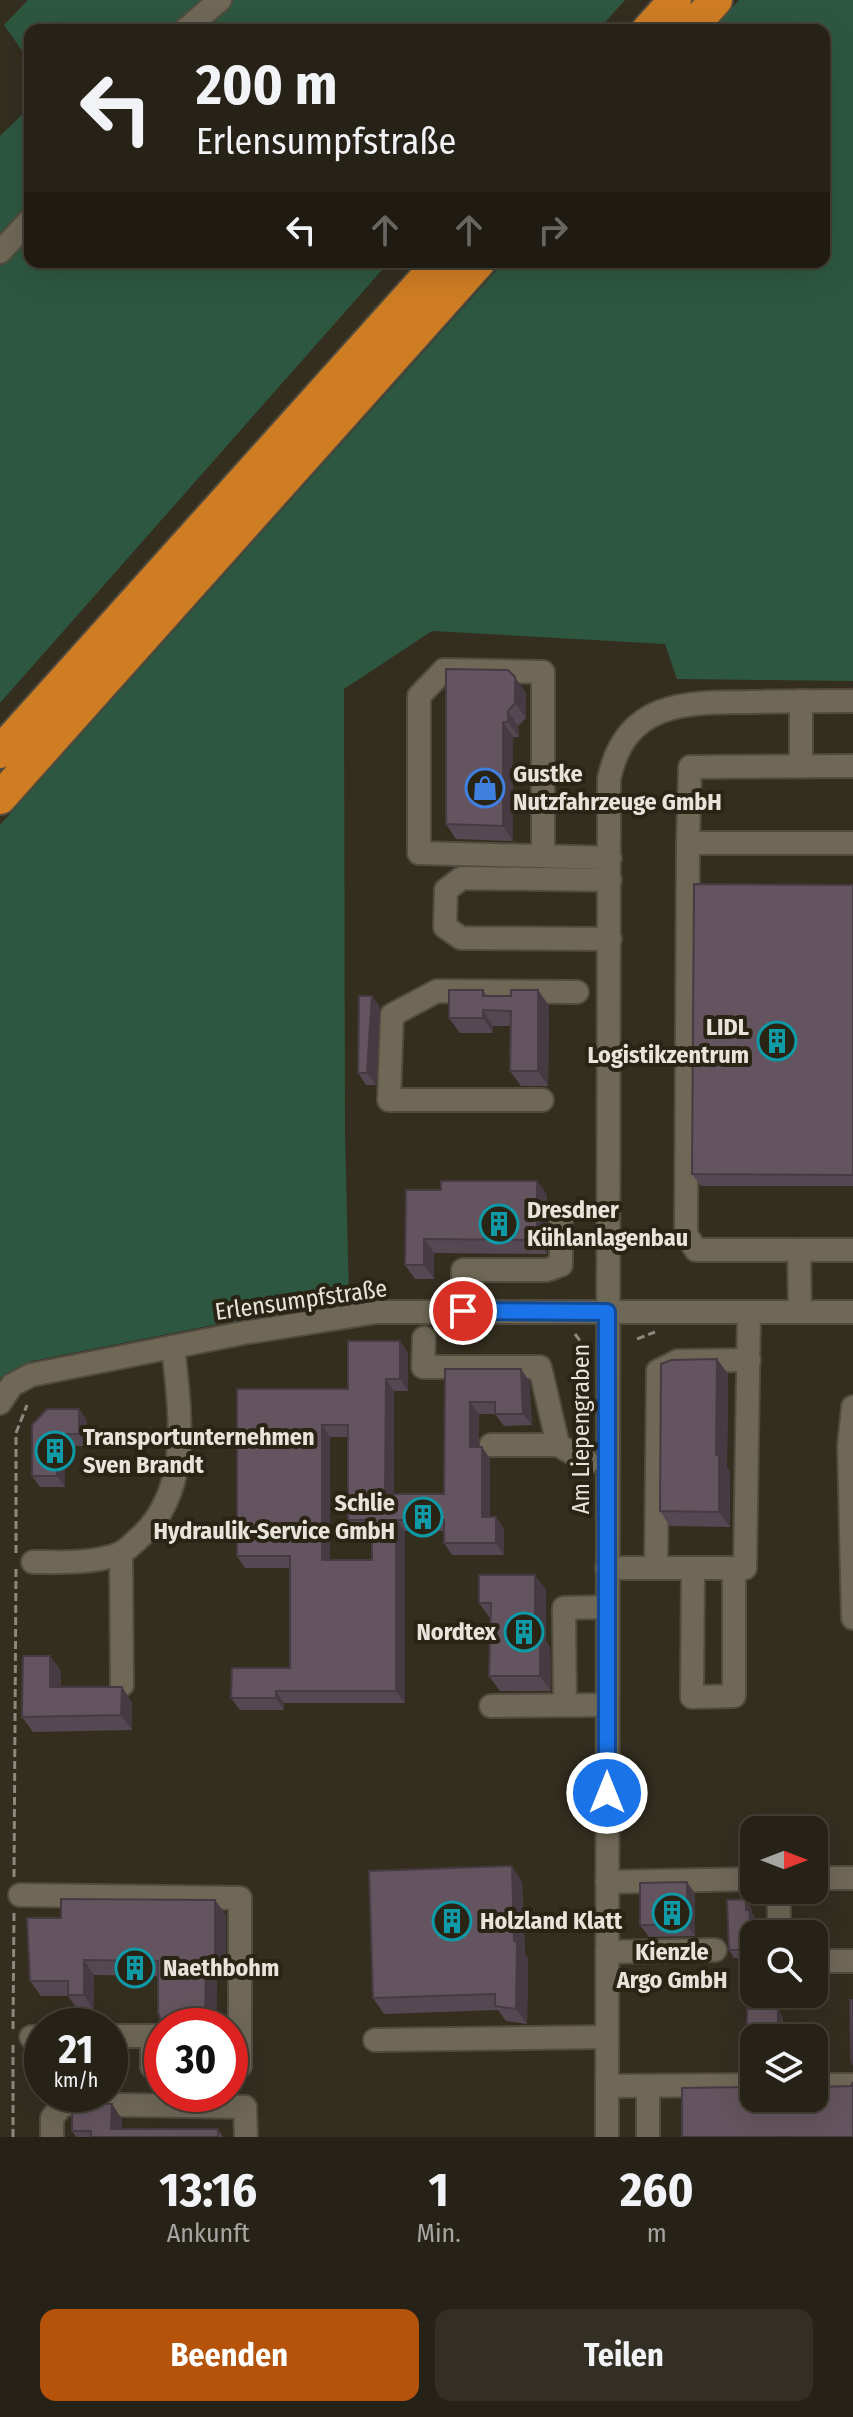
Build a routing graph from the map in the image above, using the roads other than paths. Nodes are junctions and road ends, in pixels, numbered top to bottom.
1 (220, 0) edge
2 (675, 0) edge
3 (716, 0) edge
4 (192, 24) edge
5 (653, 24) edge
6 (694, 24) edge
7 (24, 226) edge
8 (0, 252) edge
9 (435, 268) edge
10 (474, 268) edge
11 (801, 701) junction
12 (853, 701) edge
13 (0, 752) edge
14 (801, 766) junction
15 (853, 766) edge
16 (0, 798) edge
17 (688, 843) junction
18 (853, 843) edge
19 (543, 856) junction
20 (610, 869) junction
21 (610, 939) junction
22 (577, 992) dead end
23 (542, 1100) dead end
24 (561, 1215) dead end
25 (799, 1250) junction
26 (853, 1250) edge
27 (463, 1293) dead end
28 (607, 1312) junction
29 (749, 1312) junction
30 (800, 1312) junction
31 (853, 1312) edge
32 (424, 1338) dead end
33 (173, 1347) junction
34 (749, 1360) junction
35 (2, 1398) edge
36 (853, 1407) edge
37 (491, 1445) dead end
38 (558, 1445) junction
39 (588, 1462) dead end
40 (121, 1553) junction
41 (33, 1562) dead end
42 (607, 1568) junction
43 (656, 1568) junction
44 (693, 1568) junction
45 (734, 1568) junction
46 (607, 1607) junction
47 (853, 1618) edge
48 (122, 1685) edge
49 (565, 1705) junction
50 (607, 1705) junction
51 (491, 1706) dead end
52 (828, 1878) edge
53 (853, 1878) edge
54 (740, 1879) edge
55 (607, 1882) junction
56 (16, 1895) road end
57 (715, 1950) dead end
58 (607, 1952) junction
59 (828, 1961) edge
60 (853, 1961) edge
61 (240, 2008) edge
62 (607, 2037) junction
63 (375, 2040) dead end
64 (740, 2085) edge
65 (828, 2085) edge
66 (853, 2085) edge
67 (607, 2086) junction
68 (648, 2086) junction
69 (52, 2137) edge
70 (246, 2137) edge
71 (607, 2137) edge
72 (648, 2137) edge

1 - 4 street
2 - 5 highway
3 - 6 highway
7 - 8 street
9 - 13 highway
10 - 16 highway
11 - 12 street
11 - 14 street
11 - 20 street, Am Liepengraben
14 - 15 street
14 - 17 street
17 - 18 street
17 - 25 street
19 - 19 street
19 - 20 street
20 - 21 street, Am Liepengraben
20 - 21 street
21 - 28 street, Am Liepengraben
22 - 23 street
24 - 27 street
25 - 26 street
25 - 30 street
28 - 29 street, Erlensumpfstraße
28 - 33 street, Erlensumpfstraße
28 - 42 street, Am Liepengraben
29 - 30 street, Erlensumpfstraße
29 - 34 street
30 - 31 street, Erlensumpfstraße
32 - 38 street
33 - 35 street, Erlensumpfstraße
33 - 40 street
34 - 43 street
34 - 45 street
36 - 47 street
37 - 38 street
38 - 39 street
40 - 41 street
40 - 48 street
42 - 43 street
42 - 46 street, Am Liepengraben
43 - 44 street
44 - 45 street
44 - 45 street
46 - 49 street
46 - 50 street, Am Liepengraben
49 - 50 street
49 - 51 street
50 - 55 street, Am Liepengraben
52 - 53 street
54 - 55 street
55 - 58 street, Am Liepengraben
56 - 61 street
57 - 58 street
58 - 62 street, Am Liepengraben
59 - 60 street
62 - 63 street
62 - 67 street, Am Liepengraben
64 - 68 street
65 - 66 street
67 - 68 street
67 - 71 street, Am Liepengraben
68 - 72 street
69 - 70 street

